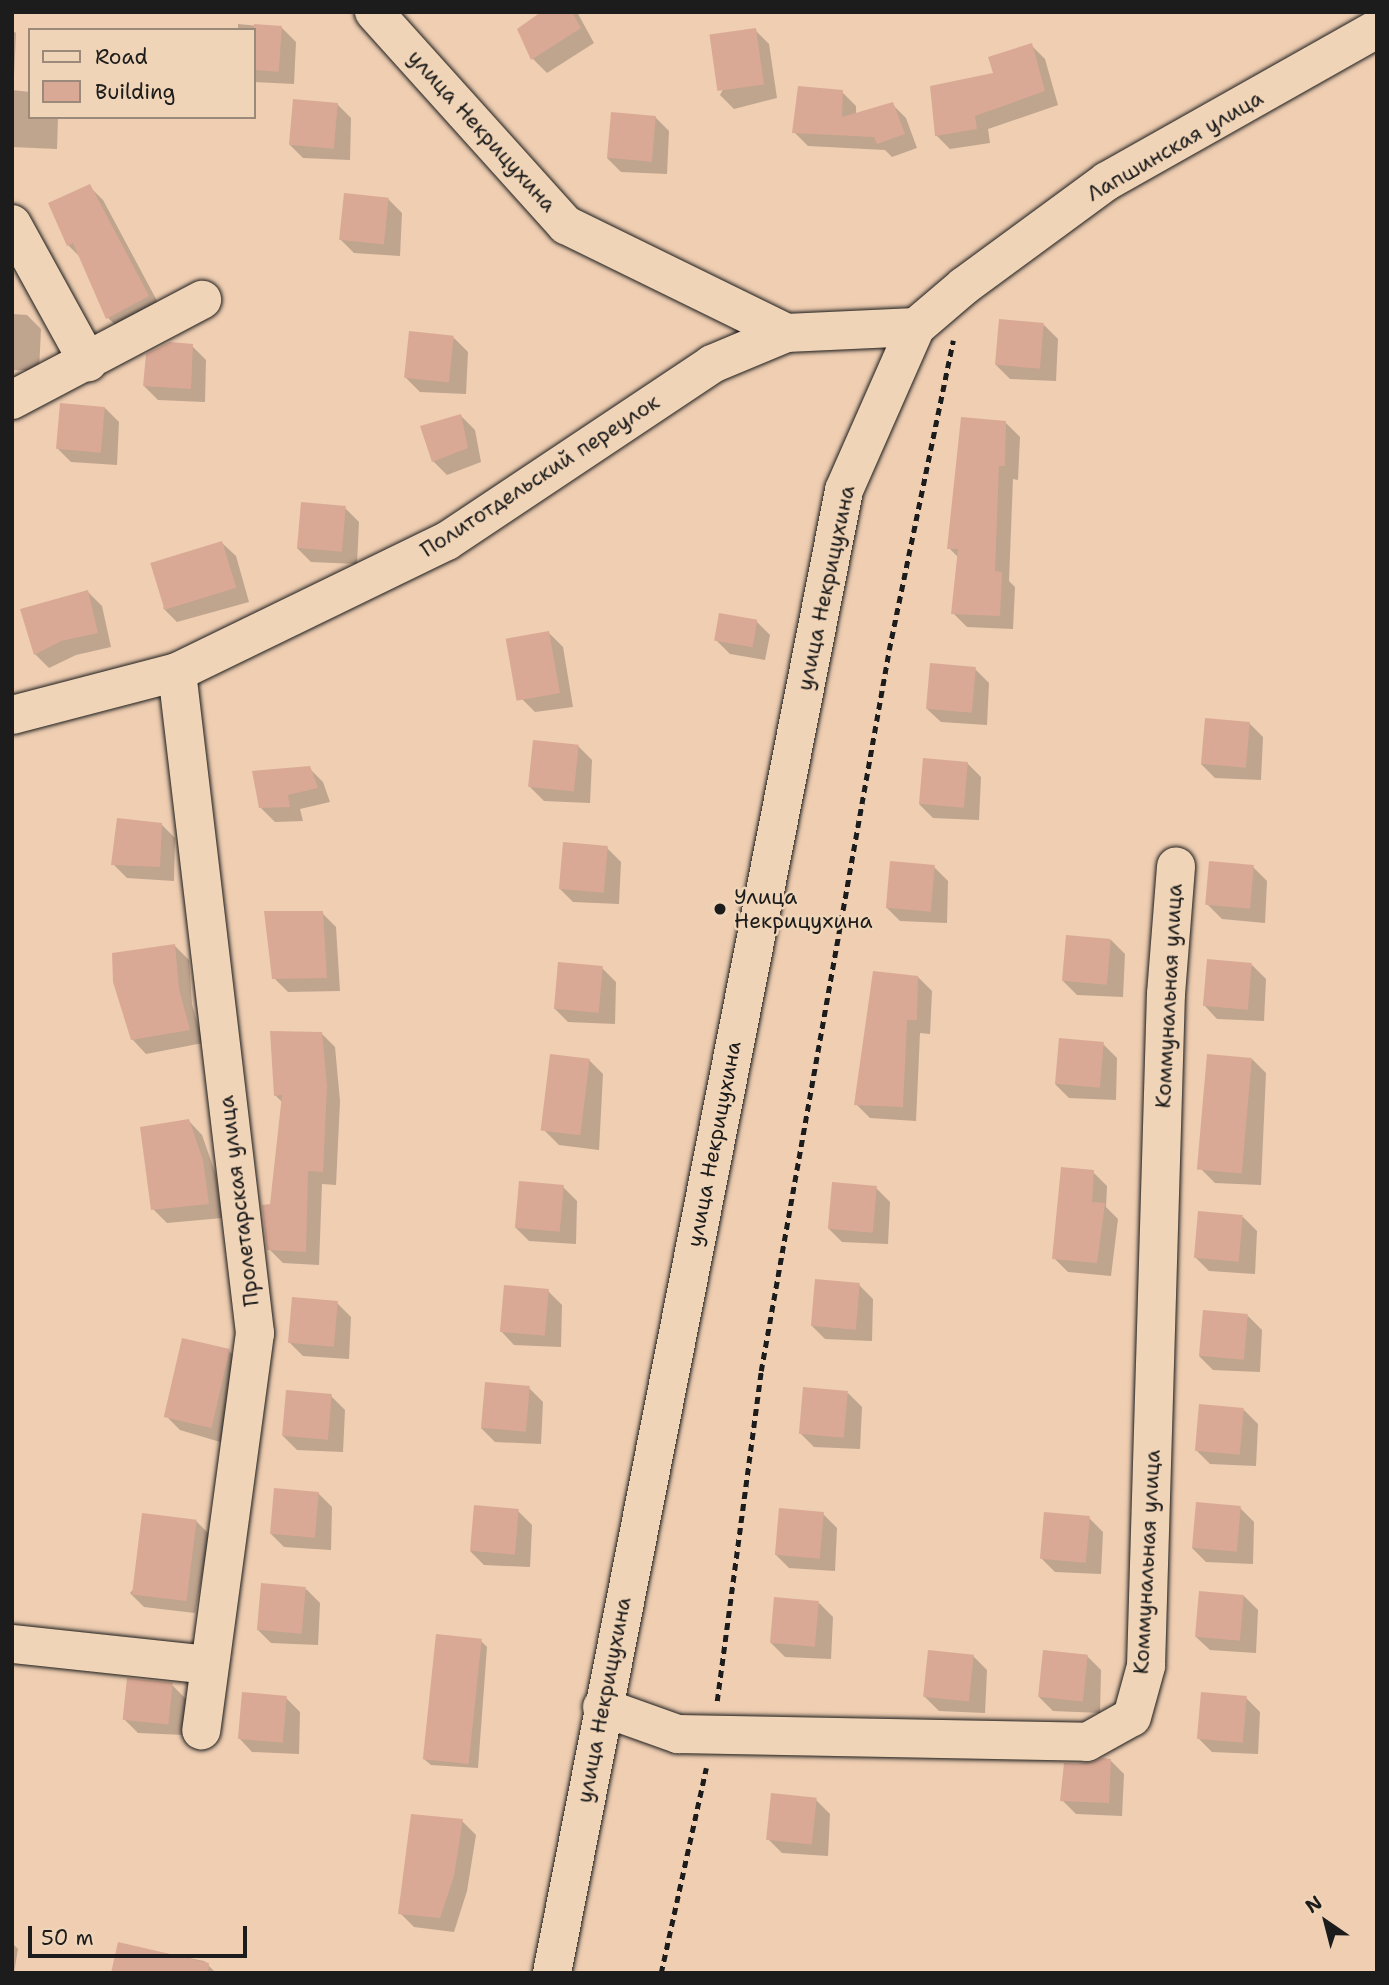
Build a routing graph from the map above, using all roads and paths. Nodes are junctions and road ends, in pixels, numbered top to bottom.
1 (374, 12) edge
2 (411, 12) edge
3 (1377, 29) edge
4 (430, 74) junction
5 (12, 224) edge
6 (964, 286) junction
7 (202, 300) dead end
8 (916, 327) junction
9 (786, 332) junction
10 (88, 362) junction
11 (12, 400) edge
12 (177, 672) junction
13 (12, 715) edge
14 (1177, 866) dead end
15 (12, 1644) edge
16 (208, 1665) junction
17 (602, 1707) junction
18 (201, 1730) dead end
19 (713, 1734) junction
20 (552, 1973) edge
21 (661, 1973) edge

1 - 4 street, улица Некрицухина
2 - 4 street
3 - 6 street, Лапшинская улица
4 - 9 street, улица Некрицухина
5 - 10 street
6 - 8 street, Лапшинская улица
6 - 19 path
7 - 10 street
8 - 9 street, Политотдельский переулок
8 - 17 street, улица Некрицухина
9 - 12 street, Политотдельский переулок
10 - 11 street
12 - 13 street, Политотдельский переулок
12 - 16 street, Пролетарская улица
14 - 19 street, Коммунальная улица
15 - 16 street
16 - 18 street, Пролетарская улица
17 - 19 street, Коммунальная улица
17 - 20 street, улица Некрицухина
19 - 21 path

